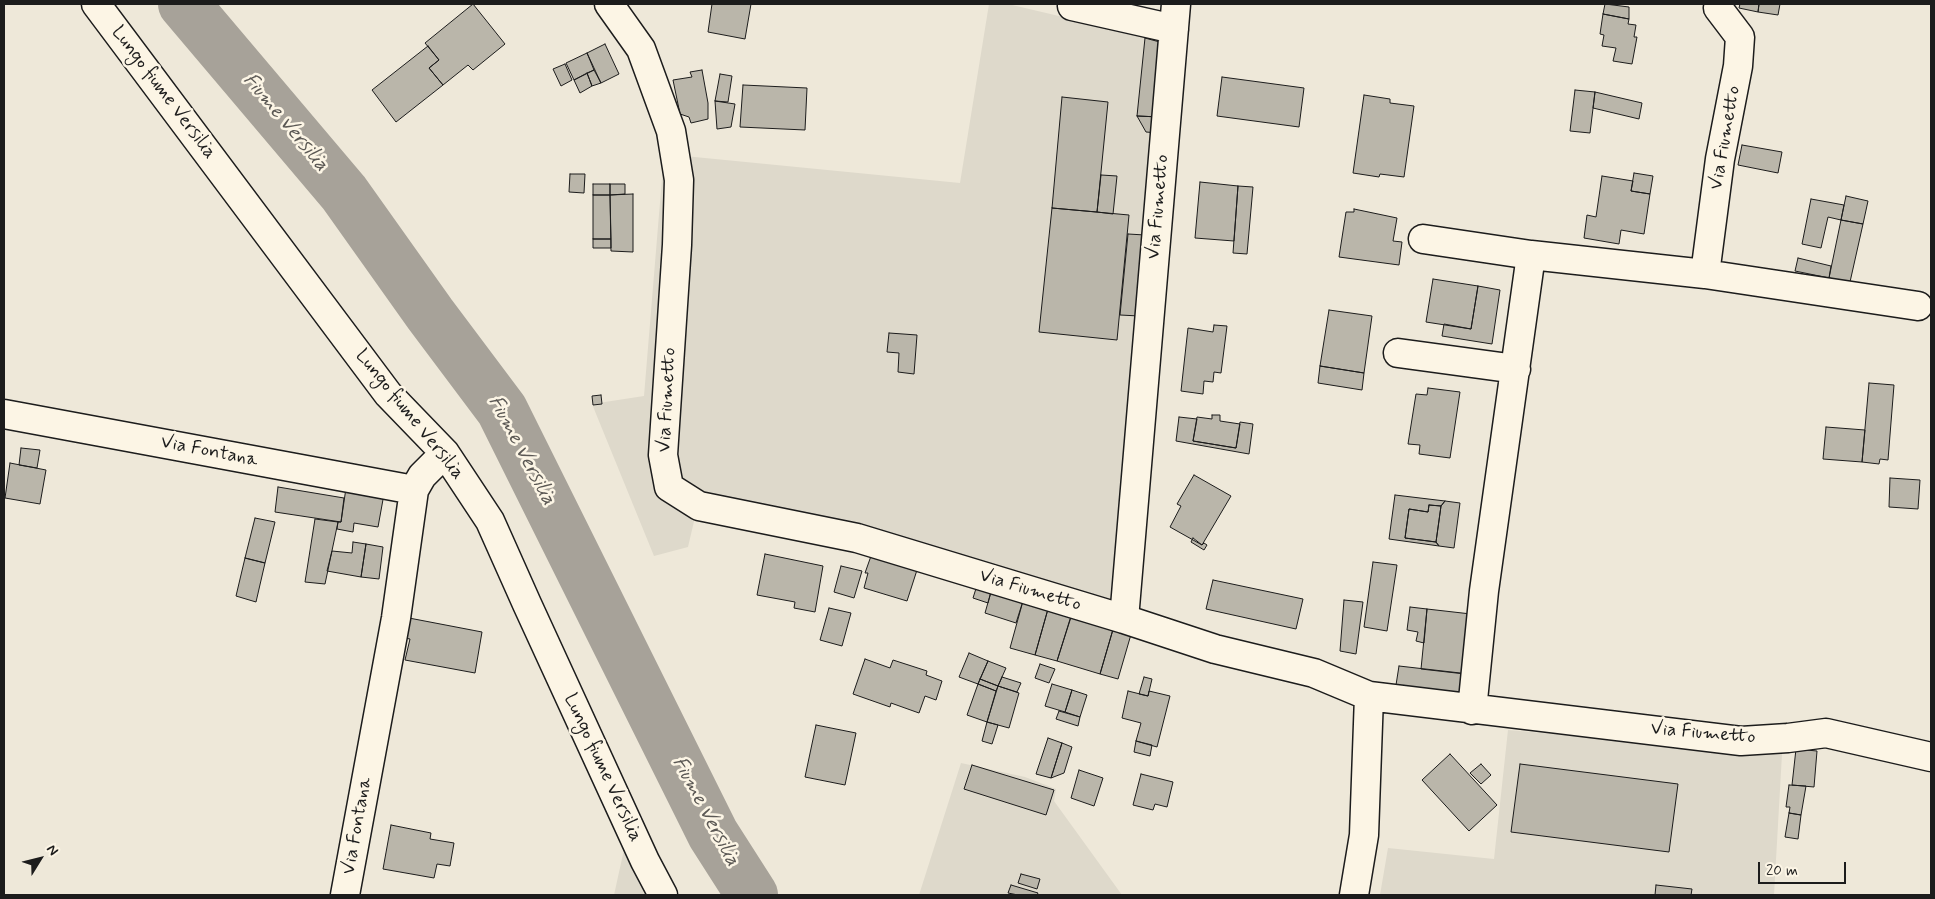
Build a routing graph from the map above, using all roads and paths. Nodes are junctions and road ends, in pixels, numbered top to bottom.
1 (96, 4) edge
2 (609, 4) edge
3 (1072, 6) dead end
4 (1718, 8) dead end
5 (1175, 16) edge
6 (1423, 239) dead end
7 (1531, 255) junction
8 (1705, 274) junction
9 (1918, 306) dead end
10 (1398, 352) dead end
11 (1516, 369) junction
12 (4, 414) edge
13 (445, 454) junction
14 (414, 490) junction
15 (1124, 619) junction
16 (1369, 696) junction
17 (1472, 710) junction
18 (1931, 757) edge
19 (345, 895) edge
20 (664, 895) edge
21 (1354, 895) edge

1 - 13 street, Lungo fiume Versilia
2 - 15 street, Via Fiumetto
3 - 5 street
4 - 8 street, Via Fiumetto
5 - 15 street, Via Fiumetto
6 - 7 street
7 - 8 street
7 - 11 street
8 - 9 street
10 - 11 street
11 - 17 street
12 - 14 street, Via Fontana
13 - 14 street, Via Fontana
13 - 20 street, Lungo fiume Versilia
14 - 19 street, Via Fontana
15 - 16 street, Via Fiumetto
16 - 17 street, Via Fiumetto
16 - 21 street
17 - 18 street, Via Fiumetto

